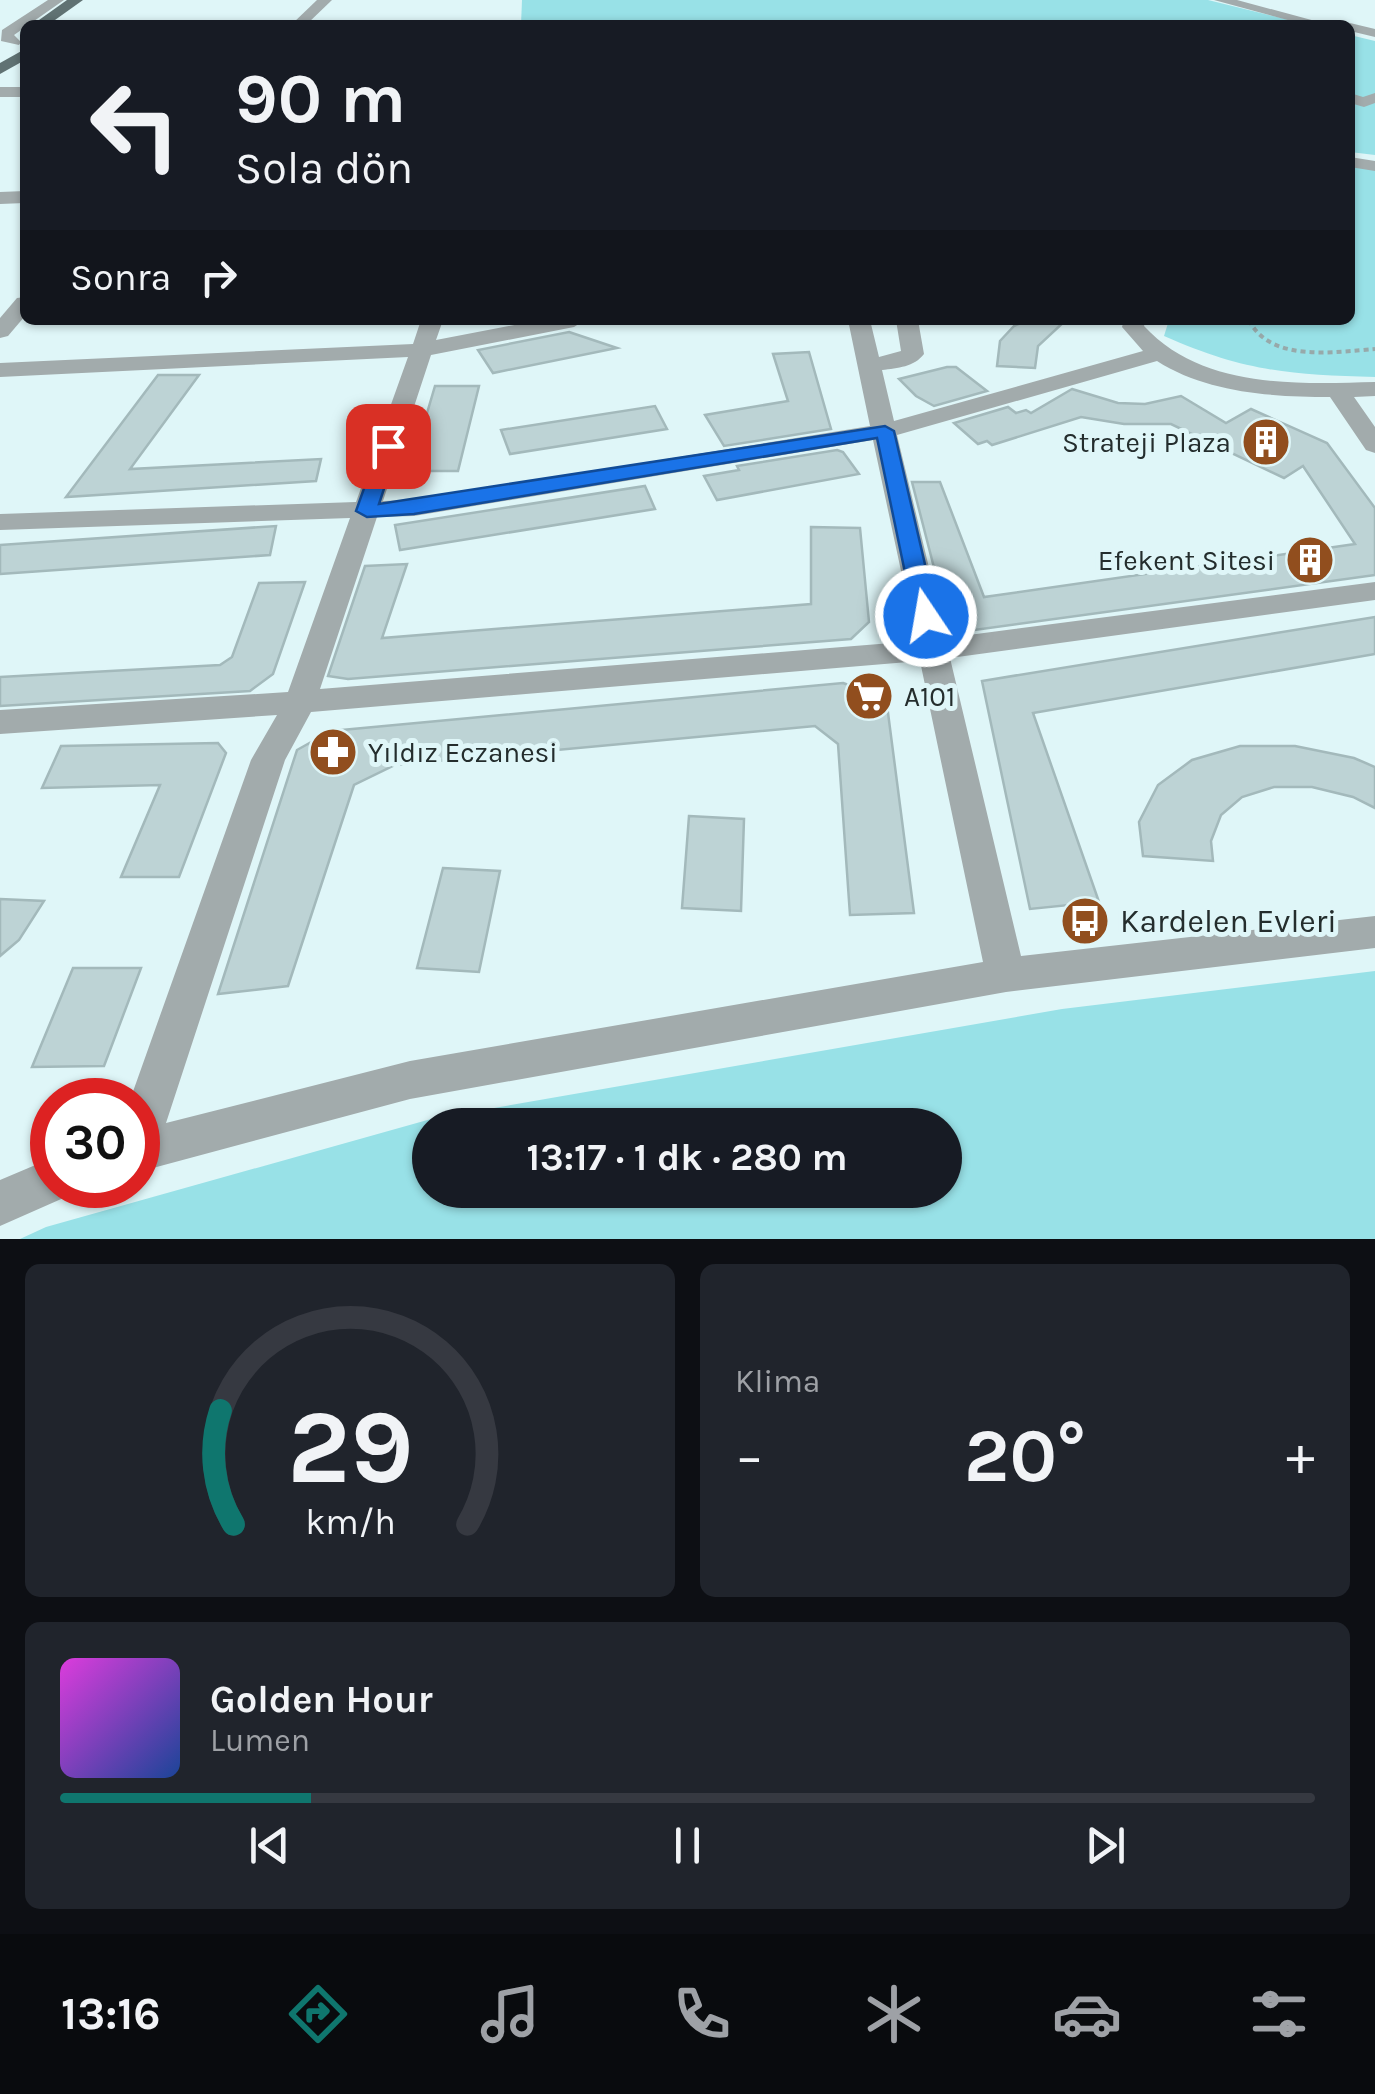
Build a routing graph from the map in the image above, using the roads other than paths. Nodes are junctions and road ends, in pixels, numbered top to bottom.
1 (57, 0) edge
2 (76, 0) edge
3 (325, 0) edge
4 (1221, 0) edge
5 (1240, 0) edge
6 (96, 3) dead end
7 (1268, 12) junction
8 (26, 20) edge
9 (46, 20) edge
10 (72, 20) edge
11 (303, 20) edge
12 (1244, 20) edge
13 (1302, 20) edge
14 (1322, 20) edge
15 (20, 24) edge
16 (16, 45) edge
17 (0, 70) edge
18 (20, 309) edge
19 (430, 325) edge
20 (548, 325) edge
21 (860, 325) edge
22 (907, 325) edge
23 (1134, 325) edge
24 (0, 331) edge
25 (421, 350) junction
26 (1158, 354) junction
27 (870, 365) junction
28 (0, 370) edge
29 (1375, 389) edge
30 (1338, 391) junction
31 (885, 431) junction
32 (1375, 445) edge
33 (367, 511) junction
34 (0, 522) edge
35 (1375, 591) edge
36 (934, 650) junction
37 (300, 702) junction
38 (0, 722) edge
39 (1375, 932) edge
40 (1006, 975) junction
41 (159, 1078) edge
42 (160, 1144) edge
43 (30, 1190) edge
44 (0, 1204) edge

1 - 8 street
2 - 9 main road
3 - 11 street
4 - 7 street
5 - 14 street
6 - 10 main road
7 - 12 street
7 - 13 street
15 - 16 street
16 - 17 main road
18 - 24 street
19 - 25 street
20 - 25 street
21 - 27 street
22 - 27 street
23 - 26 street
25 - 28 street
25 - 33 street
26 - 30 street
26 - 31 street
27 - 31 street
29 - 30 street
30 - 32 street
31 - 33 street
31 - 36 street
33 - 34 street
33 - 37 street
35 - 36 street
36 - 37 street
36 - 40 street
37 - 38 street
37 - 41 street
39 - 40 street
40 - 42 street
43 - 44 street

